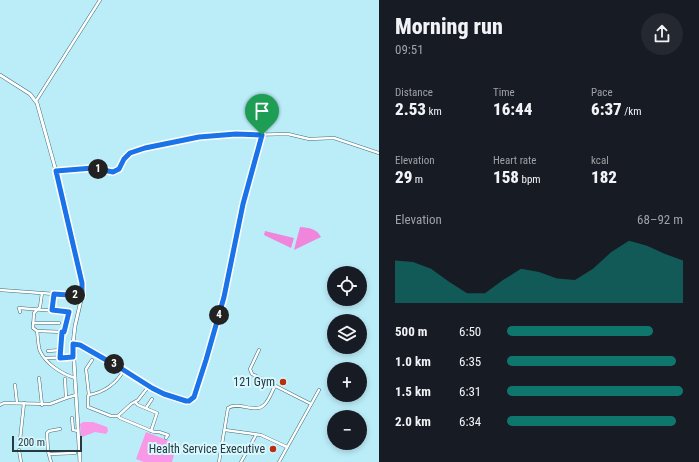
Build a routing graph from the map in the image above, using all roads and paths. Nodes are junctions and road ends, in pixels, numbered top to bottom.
1 (100, 0) edge
2 (0, 75) edge
3 (36, 101) junction
4 (262, 135) junction
5 (379, 153) edge
6 (56, 171) junction
7 (0, 290) edge
8 (42, 293) junction
9 (54, 294) junction
10 (82, 296) junction
11 (38, 309) junction
12 (52, 310) junction
13 (20, 312) dead end
14 (34, 323) junction
15 (59, 323) dead end
16 (37, 331) junction
17 (62, 332) junction
18 (73, 344) junction
19 (61, 350) junction
20 (259, 350) dead end
21 (48, 351) dead end
22 (73, 357) junction
23 (46, 358) junction
24 (60, 358) junction
25 (92, 360) dead end
26 (124, 370) junction
27 (39, 378) dead end
28 (75, 378) junction
29 (65, 379) dead end
30 (15, 385) dead end
31 (149, 386) junction
32 (274, 386) junction
33 (319, 390) dead end
34 (76, 395) junction
35 (89, 395) junction
36 (66, 398) junction
37 (152, 399) dead end
38 (135, 402) junction
39 (17, 403) junction
40 (24, 403) junction
41 (42, 404) junction
42 (311, 404) junction
43 (0, 405) edge
44 (146, 408) junction
45 (118, 416) junction
46 (72, 418) dead end
47 (60, 429) dead end
48 (151, 430) junction
49 (224, 430) junction
50 (78, 431) junction
51 (256, 435) junction
52 (166, 438) dead end
53 (20, 440) dead end
54 (287, 447) junction
55 (19, 450) dead end
56 (74, 453) dead end
57 (49, 454) junction
58 (21, 462) edge
59 (50, 462) edge
60 (80, 462) edge
61 (219, 462) edge
62 (241, 462) edge
63 (279, 462) edge

1 - 3 street
2 - 3 street
3 - 6 street
4 - 5 street
4 - 6 street
4 - 31 street
6 - 10 street
7 - 8 street
8 - 9 street
8 - 11 street
9 - 10 street
9 - 12 street
10 - 18 street
11 - 12 street
11 - 13 street
11 - 14 street
12 - 17 street
14 - 15 street
14 - 16 street
16 - 17 street
16 - 23 street
17 - 19 street
18 - 22 street
18 - 26 street
19 - 21 street
19 - 24 street
20 - 32 street
22 - 24 street
22 - 28 street
23 - 24 street
23 - 28 street
25 - 35 street
26 - 31 street
26 - 35 street
27 - 41 street
28 - 34 street
29 - 36 street
30 - 39 street
31 - 38 street
32 - 42 street
32 - 49 street
33 - 42 street
34 - 36 street
34 - 50 street
35 - 45 street
36 - 41 street
37 - 44 street
38 - 44 street
38 - 45 street
39 - 40 street
39 - 43 street
40 - 41 street
40 - 53 street
42 - 54 street
44 - 48 street
45 - 48 street
46 - 50 street
47 - 57 street
48 - 52 street
49 - 51 street
49 - 61 street
50 - 60 street
51 - 54 street
51 - 62 street
54 - 63 street
55 - 58 street
56 - 57 street
57 - 59 street

